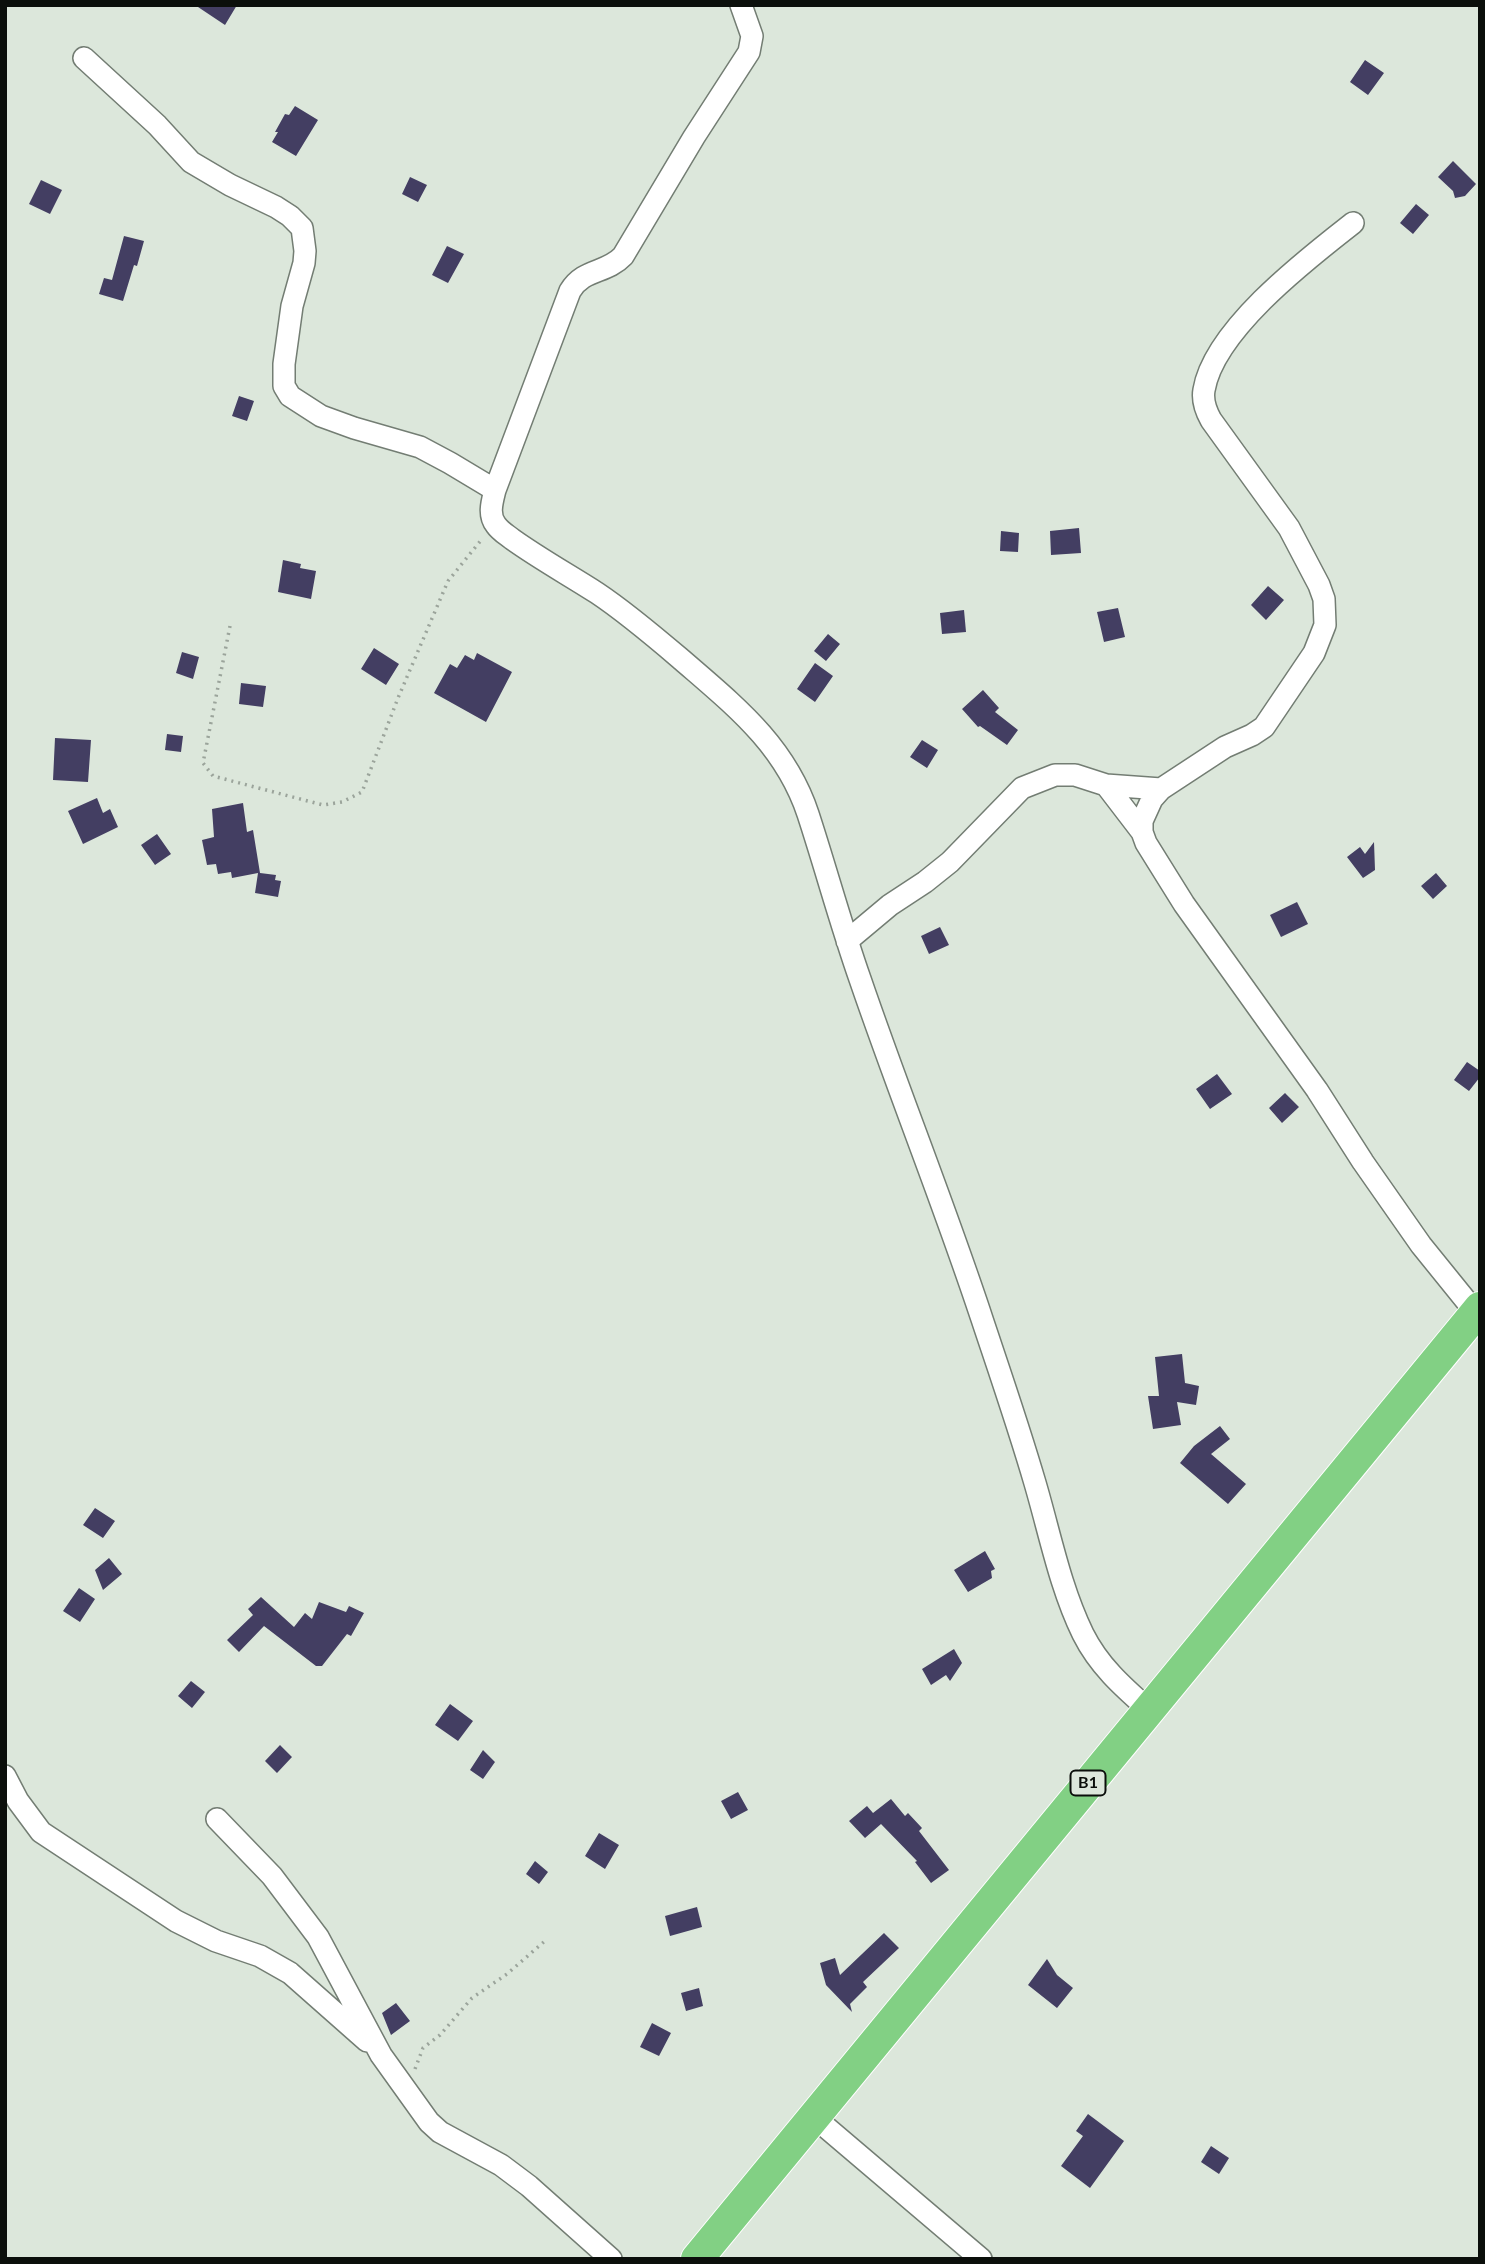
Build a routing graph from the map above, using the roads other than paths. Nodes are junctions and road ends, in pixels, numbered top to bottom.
1 (741, 5) edge
2 (84, 58) dead end
3 (1353, 223) dead end
4 (495, 490) junction
5 (1106, 785) junction
6 (1161, 789) junction
7 (1142, 832) junction
8 (847, 941) junction
9 (1478, 1310) edge
10 (1149, 1710) junction
11 (5, 1776) edge
12 (217, 1819) dead end
13 (381, 2055) junction
14 (814, 2117) junction
15 (611, 2259) edge
16 (696, 2259) edge
17 (981, 2259) edge

1 - 4 street
2 - 4 street
3 - 6 street
4 - 8 street
5 - 6 street
5 - 7 street
5 - 8 street
6 - 7 street
7 - 9 street
8 - 10 street
9 - 10 highway, B1
10 - 14 highway, B1
11 - 13 street
12 - 13 street
13 - 15 street
14 - 16 highway, B1
14 - 17 street

